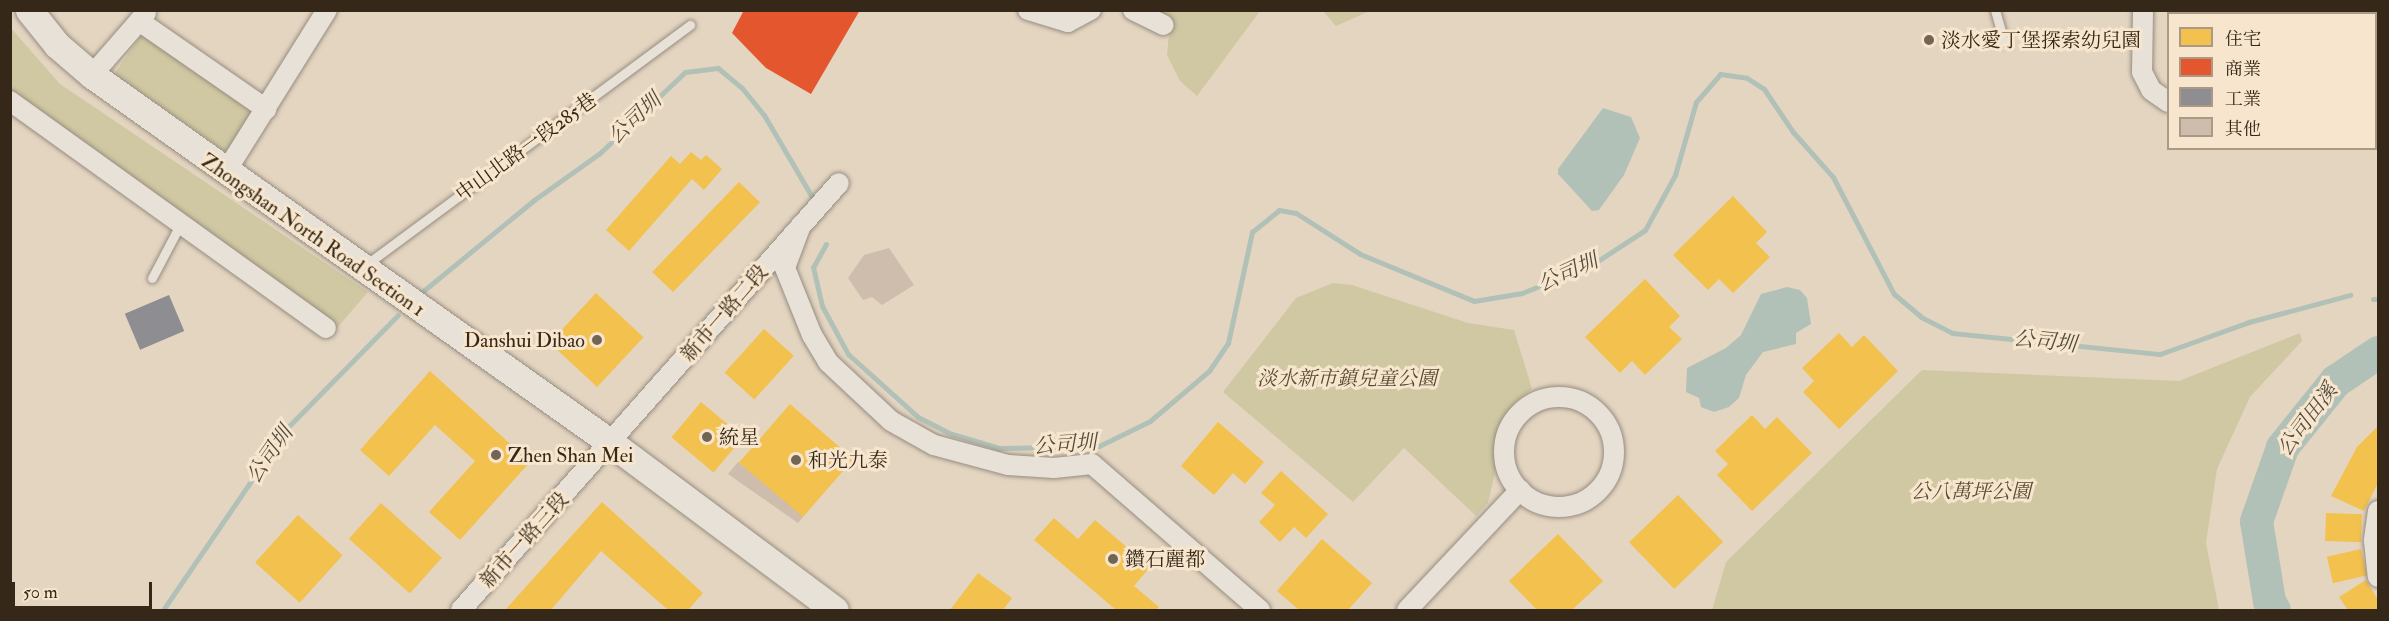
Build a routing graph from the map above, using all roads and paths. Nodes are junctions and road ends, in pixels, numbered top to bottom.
1 (29, 10) edge
2 (327, 10) edge
3 (1028, 10) edge
4 (1090, 10) edge
5 (1134, 10) edge
6 (1995, 10) edge
7 (2143, 10) edge
8 (143, 16) edge
9 (690, 25) dead end
10 (1164, 25) dead end
11 (2004, 42) dead end
12 (92, 75) junction
13 (10, 101) edge
14 (2167, 101) edge
15 (266, 109) junction
16 (225, 173) junction
17 (839, 183) dead end
18 (180, 225) junction
19 (801, 225) junction
20 (361, 268) junction
21 (152, 278) dead end
22 (326, 328) dead end
23 (611, 443) junction
24 (1520, 490) junction
25 (2379, 511) edge
26 (2379, 577) edge
27 (461, 610) edge
28 (835, 610) edge
29 (1260, 610) edge
30 (1407, 610) edge

1 - 12 street, Zhongshan North Road Section 1
2 - 15 street
3 - 4 street
5 - 10 street
6 - 11 lane
7 - 14 street
8 - 12 street
8 - 15 street
9 - 20 lane, 中山北路一段285巷
12 - 16 street, Zhongshan North Road Section 1
13 - 18 street
15 - 16 street
16 - 20 street, Zhongshan North Road Section 1
17 - 19 street, 新市一路二段
18 - 21 lane
18 - 22 street
19 - 23 street, 新市一路二段
19 - 29 street
20 - 23 street, Zhongshan North Road Section 1
23 - 27 street, 新市一路三段
23 - 28 street, Zhongshan North Road Section 1
24 - 24 street
24 - 30 street
25 - 26 street

